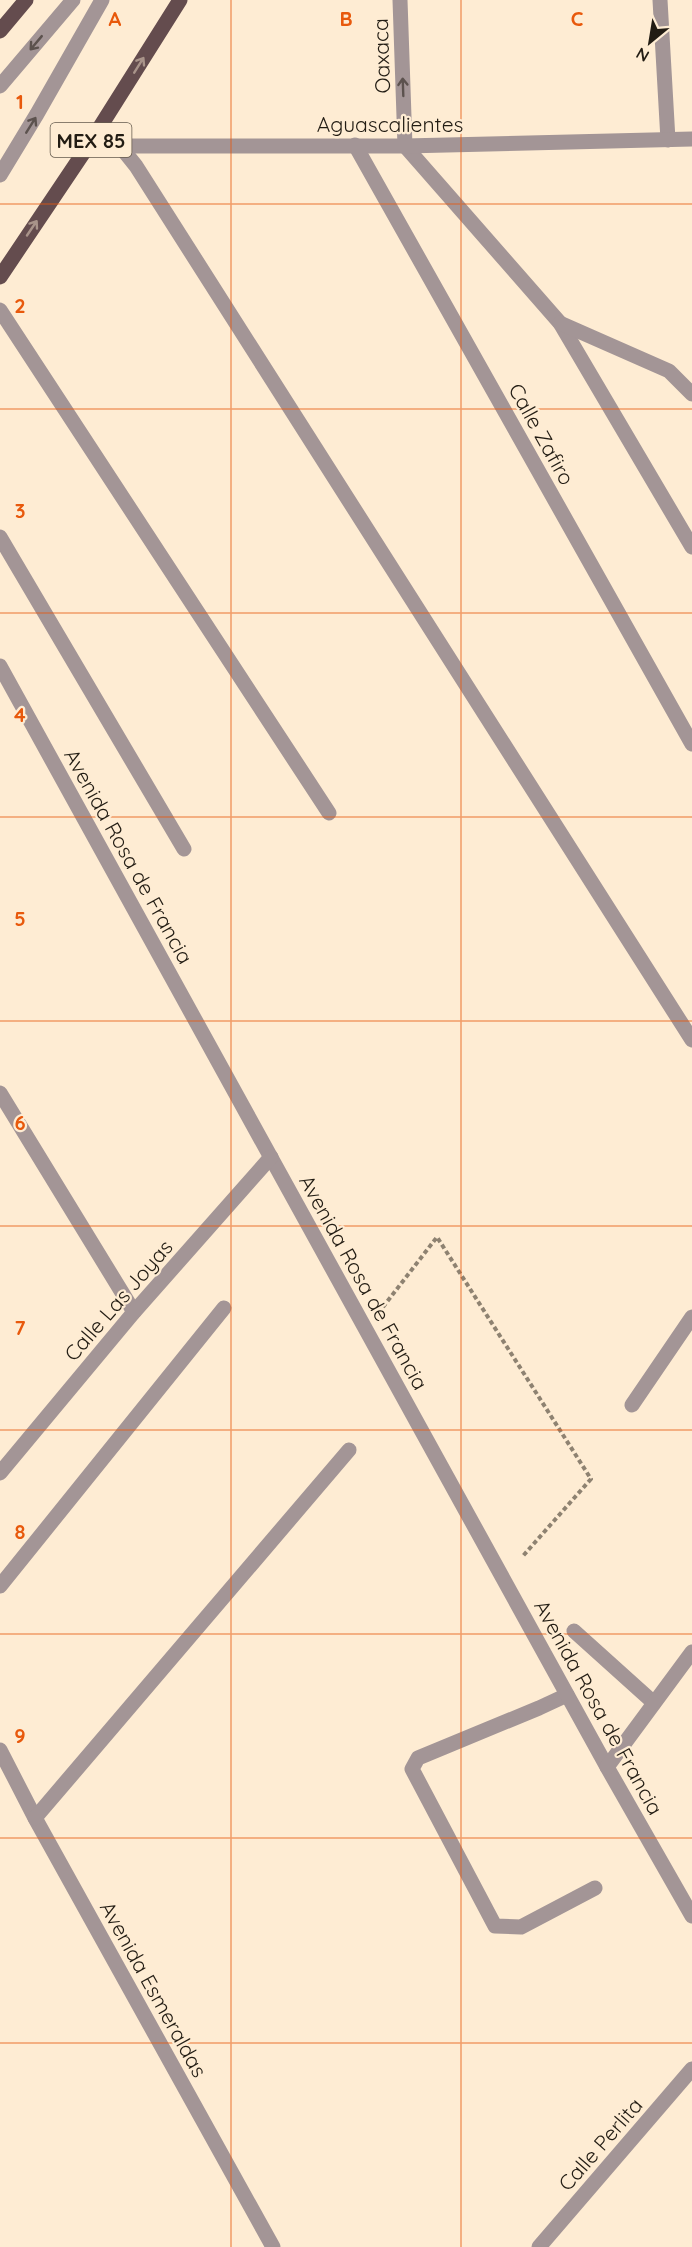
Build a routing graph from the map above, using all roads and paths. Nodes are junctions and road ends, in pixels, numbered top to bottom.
1 (72, 0) edge
2 (102, 0) edge
3 (180, 0) edge
4 (400, 0) edge
5 (660, 0) edge
6 (21, 2) edge
7 (0, 31) edge
8 (0, 86) edge
9 (692, 139) edge
10 (668, 140) junction
11 (88, 146) junction
12 (120, 146) junction
13 (355, 146) junction
14 (405, 146) junction
15 (0, 175) edge
16 (0, 277) edge
17 (0, 310) edge
18 (560, 323) junction
19 (692, 394) edge
20 (0, 537) edge
21 (692, 547) edge
22 (0, 666) edge
23 (692, 744) edge
24 (329, 813) dead end
25 (184, 849) dead end
26 (692, 1040) edge
27 (0, 1093) edge
28 (272, 1157) junction
29 (224, 1308) dead end
30 (134, 1312) junction
31 (692, 1317) edge
32 (365, 1327) junction
33 (632, 1405) dead end
34 (349, 1450) dead end
35 (0, 1473) edge
36 (501, 1575) junction
37 (0, 1587) edge
38 (574, 1631) dead end
39 (692, 1652) edge
40 (567, 1695) junction
41 (654, 1703) junction
42 (0, 1750) edge
43 (607, 1767) junction
44 (35, 1818) junction
45 (595, 1888) dead end
46 (692, 1916) edge
47 (692, 2068) edge
48 (273, 2247) edge
49 (539, 2247) edge

1 -> 8 street
15 -> 2 street
11 -> 3 main road, MEX 85
14 -> 4 street, Oaxaca
5 - 10 street
6 - 7 main road
9 - 10 street, Aguascalientes
10 - 14 street, Aguascalientes
11 - 12 street, Aguascalientes
16 -> 11 main road, MEX 85
12 - 13 street, Aguascalientes
12 - 26 street
13 - 14 street, Aguascalientes
13 - 23 street, Calle Zafiro
14 - 18 street
17 - 24 street
18 - 19 street
18 - 21 street
20 - 25 street
22 - 28 street, Avenida Rosa de Francia
27 - 30 street
28 - 30 street, Calle Las Joyas
28 - 32 street, Avenida Rosa de Francia
29 - 37 street
30 - 35 street, Calle Las Joyas
31 - 33 street
32 - 36 street, Avenida Rosa de Francia
32 - 36 path
34 - 44 street
36 - 40 street, Avenida Rosa de Francia
38 - 41 street
39 - 41 street
40 - 43 street, Avenida Rosa de Francia
40 - 45 street
41 - 43 street
42 - 44 street, Avenida Esmeraldas
43 - 46 street, Avenida Rosa de Francia
44 - 48 street, Avenida Esmeraldas
47 - 49 street, Calle Perlita

